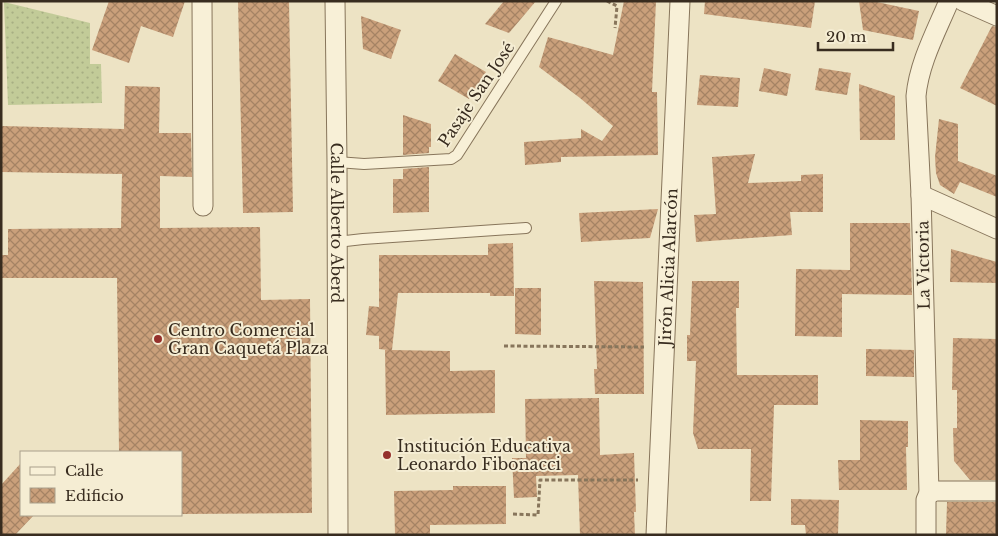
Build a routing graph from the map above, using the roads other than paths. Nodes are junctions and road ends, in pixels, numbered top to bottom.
1 (202, 1) edge
2 (335, 1) edge
3 (556, 1) edge
4 (680, 1) edge
5 (949, 1) edge
6 (963, 1) edge
7 (997, 16) edge
8 (338, 162) junction
9 (921, 195) junction
10 (203, 206) dead end
11 (526, 228) dead end
12 (997, 230) edge
13 (337, 242) junction
14 (997, 491) edge
15 (929, 493) junction
16 (338, 535) edge
17 (656, 535) edge
18 (926, 535) edge

1 - 10 street
2 - 8 street, Calle Alberto Aberd
3 - 8 lane, Pasaje San José
4 - 17 street, Jirón Alicia Alarcón
5 - 9 street, La Victoria
6 - 7 street
8 - 13 street, Calle Alberto Aberd
9 - 12 street
9 - 15 street, La Victoria
11 - 13 lane
13 - 16 street, Calle Alberto Aberd
14 - 15 street
15 - 18 street, La Victoria

